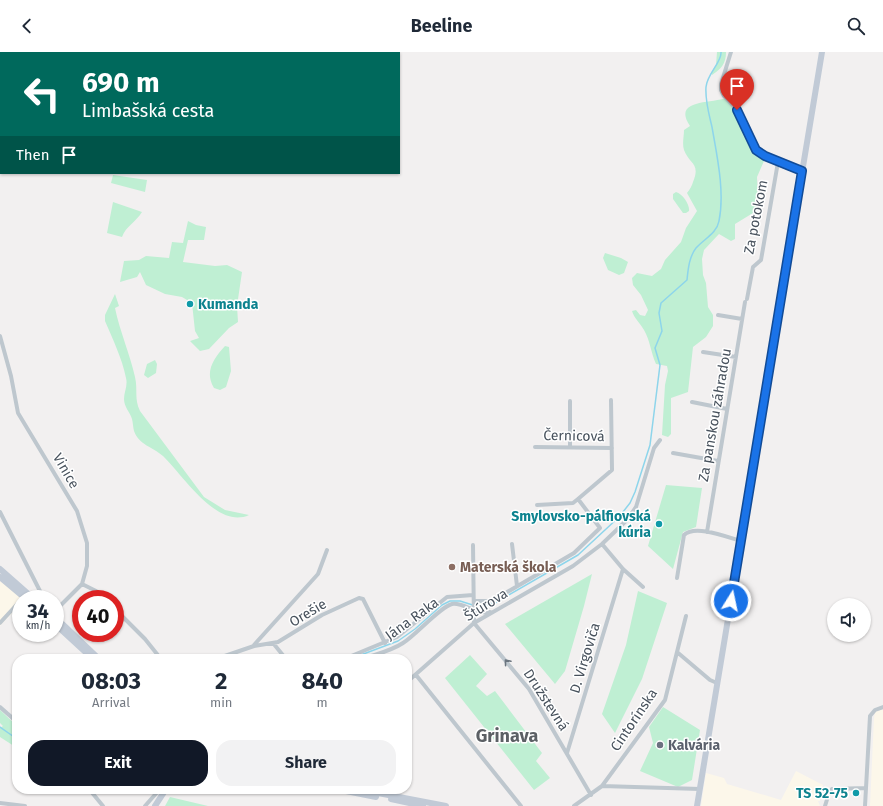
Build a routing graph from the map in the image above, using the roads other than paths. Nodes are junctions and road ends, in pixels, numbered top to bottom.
1 (731, 52) edge
2 (822, 52) edge
3 (778, 162) junction
4 (802, 171) junction
5 (746, 300) joint
6 (718, 316) dead end
7 (742, 319) junction
8 (0, 336) edge
9 (703, 352) dead end
10 (736, 357) junction
11 (612, 400) dead end
12 (570, 401) dead end
13 (692, 402) dead end
14 (727, 409) junction
15 (660, 440) dead end
16 (535, 447) dead end
17 (570, 447) junction
18 (612, 448) junction
19 (673, 453) dead end
20 (718, 461) junction
21 (578, 499) junction
22 (536, 505) dead end
23 (0, 512) edge
24 (707, 532) junction
25 (741, 541) junction
26 (512, 544) dead end
27 (602, 544) junction
28 (473, 545) dead end
29 (327, 550) dead end
30 (0, 569) edge
31 (623, 569) junction
32 (0, 577) edge
33 (677, 578) dead end
34 (82, 584) junction
35 (517, 586) junction
36 (642, 587) dead end
37 (15, 590) edge
38 (17, 590) edge
39 (39, 590) edge
40 (94, 590) edge
41 (473, 595) junction
42 (475, 601) junction
43 (64, 602) edge
44 (12, 610) edge
45 (475, 611) junction
46 (492, 612) junction
47 (686, 616) dead end
48 (124, 618) edge
49 (0, 623) edge
50 (474, 623) junction
51 (64, 626) edge
52 (64, 632) edge
53 (273, 643) junction
54 (385, 643) junction
55 (254, 646) junction
56 (676, 652) junction
57 (88, 654) edge
58 (93, 654) edge
59 (157, 654) edge
60 (231, 654) edge
61 (282, 654) edge
62 (357, 654) edge
63 (376, 654) edge
64 (416, 674) junction
65 (412, 678) edge
66 (717, 683) junction
67 (0, 707) edge
68 (883, 707) edge
69 (12, 718) edge
70 (567, 753) junction
71 (602, 786) junction
72 (866, 788) junction
73 (700, 789) junction
74 (93, 794) edge
75 (155, 794) edge
76 (162, 794) edge
77 (362, 794) edge
78 (383, 794) edge
79 (591, 795) junction
80 (0, 803) edge
81 (156, 803) edge
82 (25, 806) edge
83 (103, 806) edge
84 (144, 806) edge
85 (423, 806) edge
86 (446, 806) edge
87 (521, 806) edge
88 (574, 806) edge
89 (697, 806) edge
90 (825, 806) edge
91 (865, 806) edge

1 - 3 street
2 - 4 street
3 - 4 street
3 - 5 street, Za potokom
4 - 25 street
5 - 7 street, Za panskou záhradou
6 - 7 street
7 - 10 street, Za panskou záhradou
8 - 34 street, Vinice
9 - 10 street
10 - 14 street, Za panskou záhradou
11 - 18 street
12 - 17 street
13 - 14 street
14 - 20 street, Za panskou záhradou
15 - 27 street, Štúrova
16 - 17 street, Černicová
17 - 18 street, Černicová
18 - 21 street
19 - 20 street
20 - 24 street, Za panskou záhradou
21 - 22 street
21 - 35 street
23 - 39 street
24 - 25 street
24 - 33 street
25 - 66 street
26 - 35 street
27 - 31 street
27 - 46 street, Štúrova
28 - 41 street
29 - 55 street
30 - 38 street
31 - 36 street
31 - 70 street, D. Virgoviča
32 - 37 street
34 - 40 street
34 - 43 street
35 - 42 street
41 - 42 street
41 - 54 street
42 - 45 street
44 - 49 street
45 - 46 street, Jána Raka
45 - 50 street
45 - 63 street, Jána Raka
46 - 50 street, Štúrova
47 - 56 street, Cintorínska
48 - 59 street
50 - 64 street, Štúrova
70 -> 50 street, Družstevná
51 - 58 street
52 - 57 street
53 - 54 street, Orešie
53 - 55 street, Orešie
53 - 61 street
54 - 62 street
55 - 60 street, Orešie
56 - 66 street
56 - 71 street, Cintorínska
64 - 65 street, Štúrova
64 - 87 street
66 - 73 street
67 - 69 street
68 - 72 street
70 - 79 street, Družstevná
71 - 73 street
71 - 79 street, Cintorínska
72 - 90 street
72 - 91 street
73 - 89 street
74 - 83 street
75 - 84 street
76 - 81 street
77 - 85 street
78 - 86 street
79 - 88 street, Cintorínska
80 - 82 street

